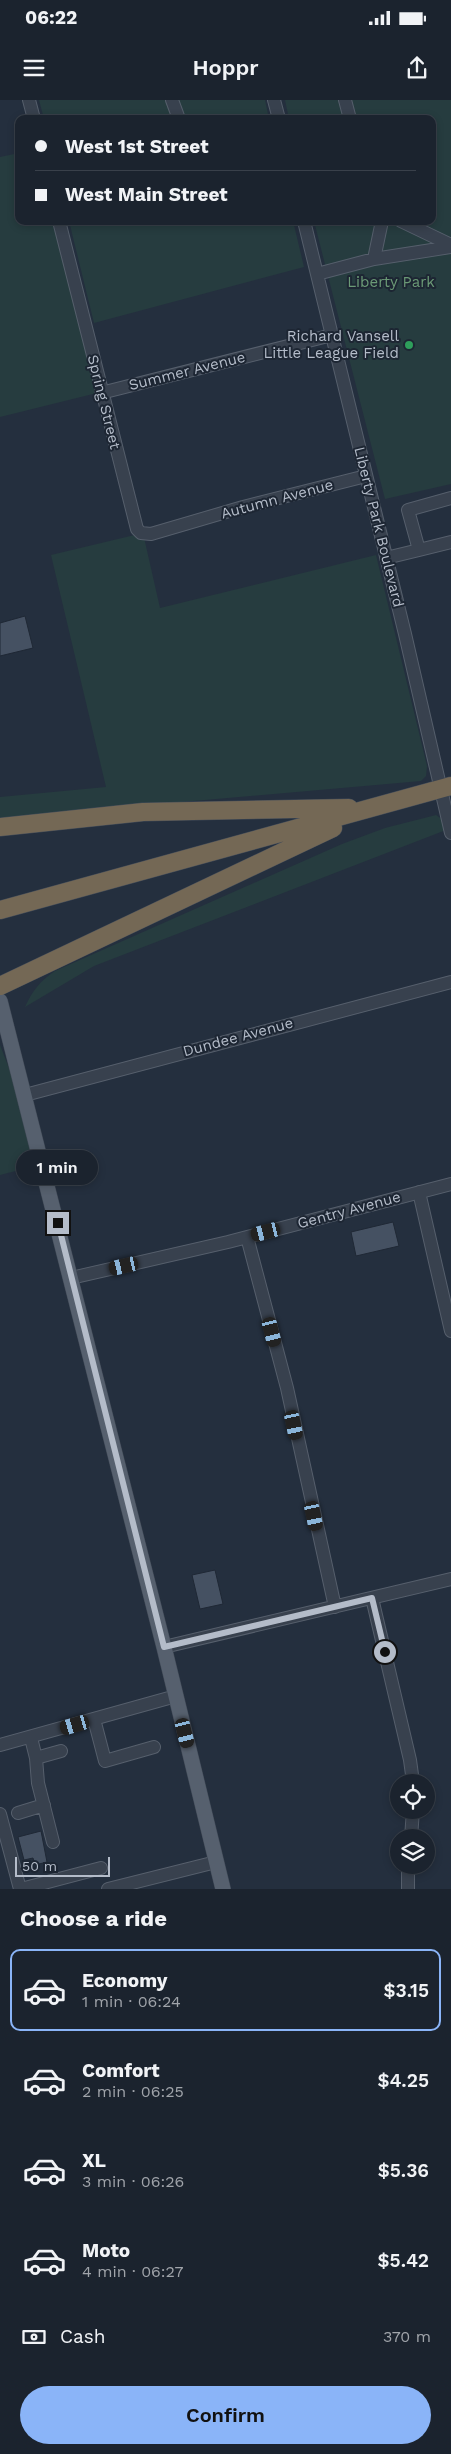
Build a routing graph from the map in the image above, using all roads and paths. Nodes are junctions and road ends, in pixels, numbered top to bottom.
1 (29, 100) edge
2 (172, 100) edge
3 (274, 100) edge
4 (345, 100) edge
5 (33, 115) edge
6 (178, 115) edge
7 (278, 115) edge
8 (349, 115) edge
9 (60, 225) edge
10 (305, 225) edge
11 (381, 225) edge
12 (408, 225) edge
13 (451, 246) edge
14 (374, 259) junction
15 (317, 274) junction
16 (332, 335) junction
17 (101, 393) junction
18 (366, 476) junction
19 (451, 498) edge
20 (189, 523) joint
21 (451, 542) edge
22 (419, 550) junction
23 (386, 558) junction
24 (446, 787) edge
25 (377, 807) junction
26 (0, 826) edge
27 (451, 833) edge
28 (0, 910) edge
29 (451, 982) edge
30 (0, 986) edge
31 (0, 1001) edge
32 (25, 1095) junction
33 (451, 1184) edge
34 (418, 1192) junction
35 (247, 1237) junction
36 (71, 1278) junction
37 (451, 1330) edge
38 (451, 1580) edge
39 (372, 1598) junction
40 (334, 1607) junction
41 (164, 1647) junction
42 (176, 1696) junction
43 (94, 1720) junction
44 (31, 1738) junction
45 (0, 1745) edge
46 (154, 1748) dead end
47 (61, 1751) dead end
48 (36, 1758) junction
49 (412, 1774) edge
50 (44, 1805) junction
51 (18, 1813) dead end
52 (0, 1814) edge
53 (53, 1842) dead end
54 (216, 1862) junction
55 (101, 1868) dead end
56 (408, 1874) edge
57 (66, 1883) edge
58 (21, 1889) edge
59 (108, 1889) edge
60 (223, 1889) edge
61 (408, 1889) edge

1 - 5 street
2 - 6 street
3 - 7 street
4 - 8 street
9 - 17 street, Spring Street
10 - 15 street, Liberty Park Boulevard
11 - 14 street
12 - 13 street
13 - 14 street
14 - 15 street
15 - 16 street, Liberty Park Boulevard
16 - 17 street, Summer Avenue
16 - 18 street, Liberty Park Boulevard
17 - 20 street, Spring Street
18 - 20 street, Autumn Avenue
18 - 23 street, Liberty Park Boulevard
19 - 22 street
21 - 22 street
22 - 23 street
23 - 24 street, Liberty Park Boulevard
24 - 25 highway
24 - 27 street, Liberty Park Boulevard
25 - 26 highway
25 - 28 highway
25 - 30 highway
29 - 32 street, Dundee Avenue
31 - 32 main road
32 - 36 main road
33 - 34 street, Gentry Avenue
34 - 35 street, Gentry Avenue
34 - 37 street
35 - 36 street, Gentry Avenue
35 - 40 street
36 - 41 main road
38 - 39 street
39 - 40 street
39 - 49 street
40 - 41 street
41 - 42 main road
42 - 43 street
42 - 54 main road
43 - 44 street
43 - 46 street
44 - 45 street
44 - 48 street
47 - 48 street
48 - 50 street
50 - 51 street
50 - 53 street
52 - 58 street
54 - 59 street
54 - 60 main road
55 - 57 street
56 - 61 street
57 - 58 street

